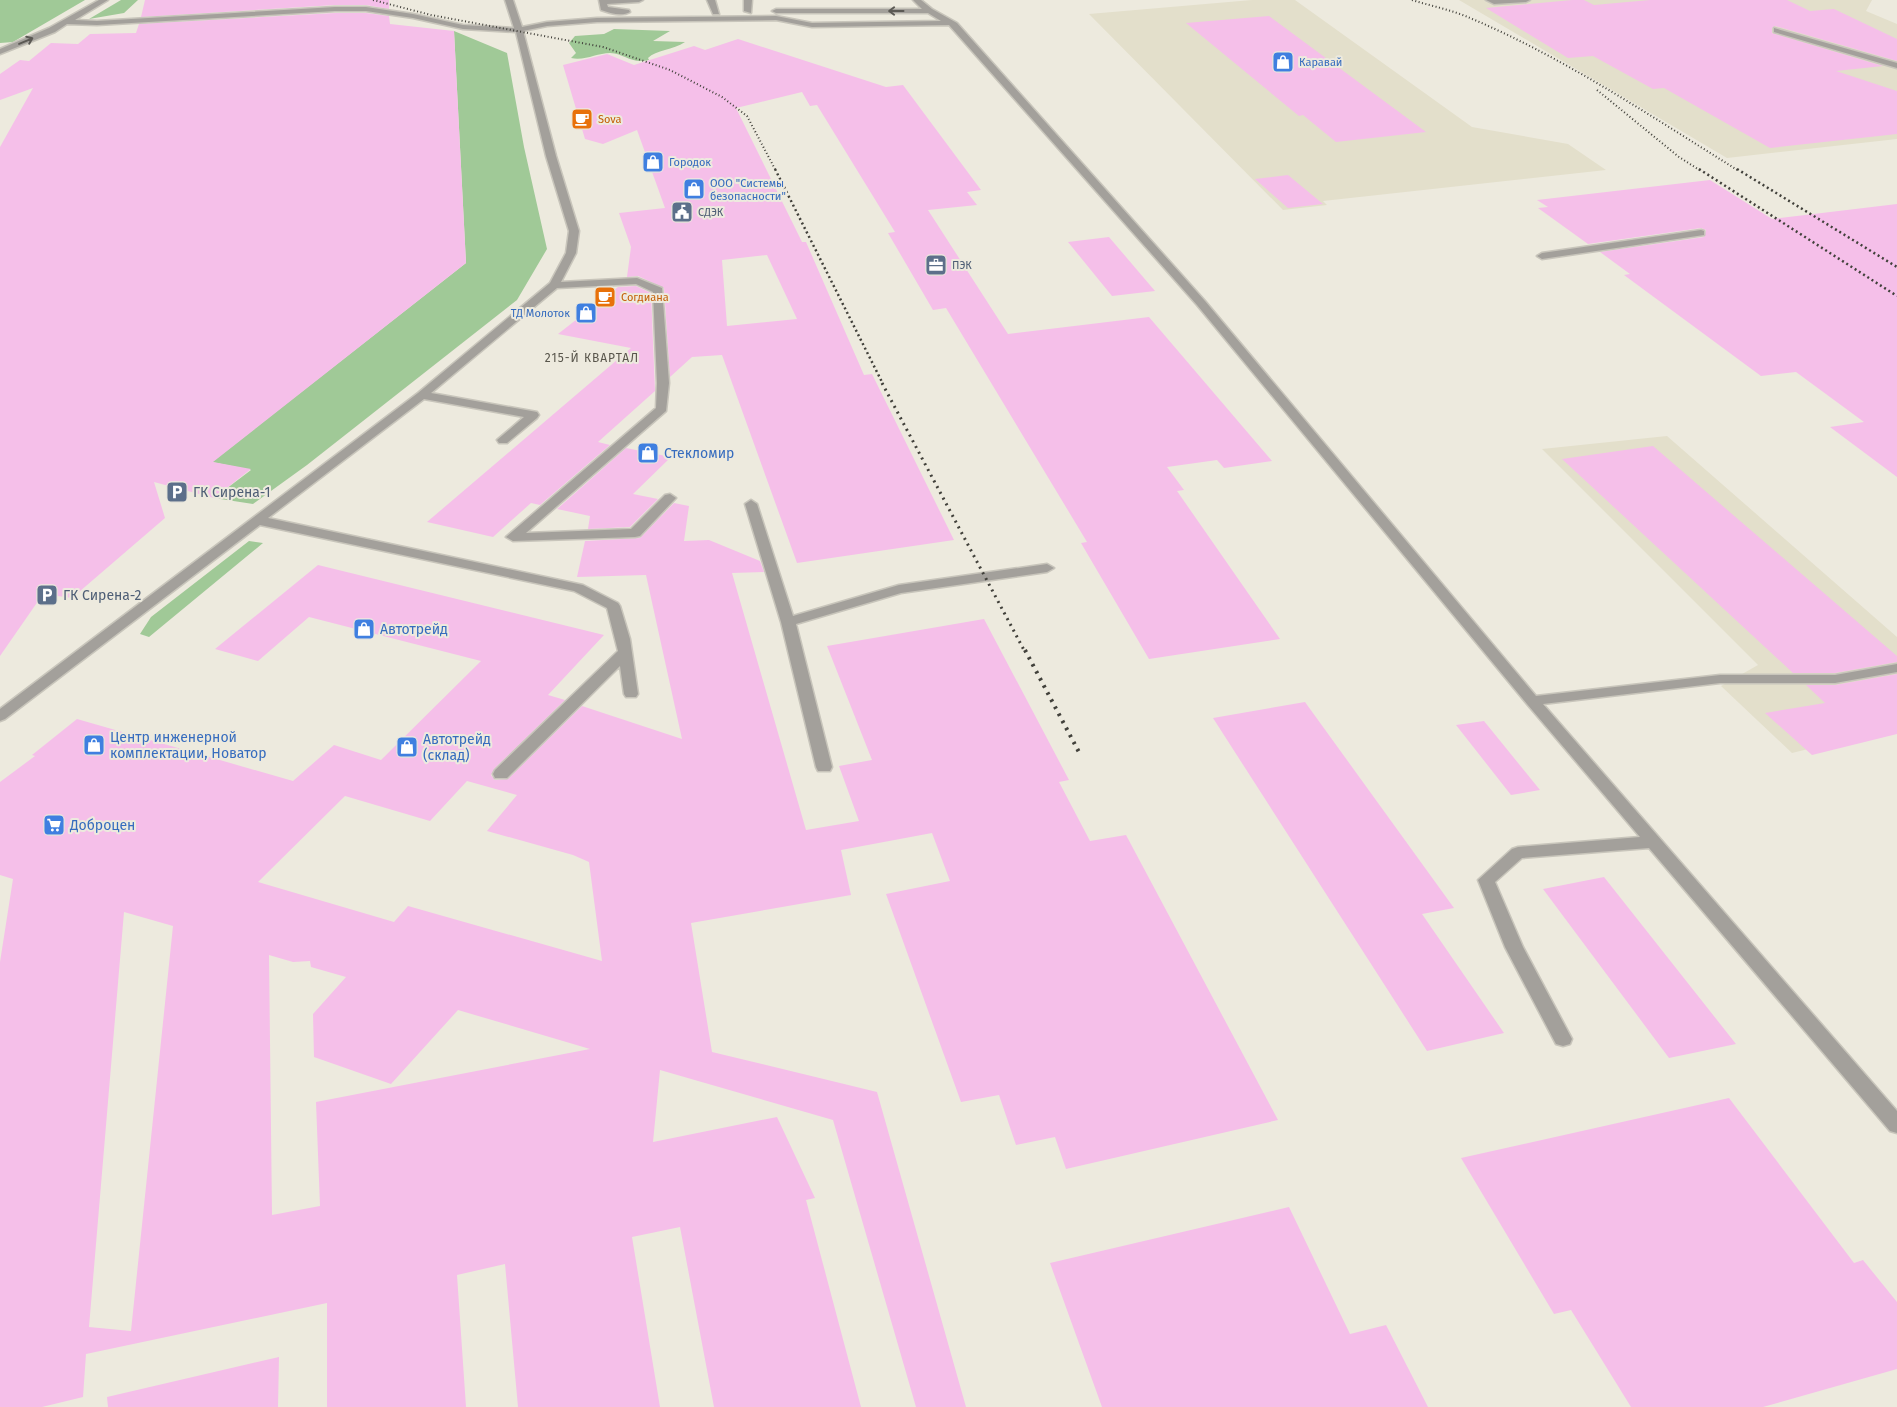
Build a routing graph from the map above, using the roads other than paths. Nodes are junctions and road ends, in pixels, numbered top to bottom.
1 (104, 0) edge
2 (351, 0) edge
3 (508, 0) edge
4 (639, 0) edge
5 (711, 0) edge
6 (748, 0) edge
7 (780, 0) edge
8 (810, 0) edge
9 (917, 0) edge
10 (1490, 0) edge
11 (1526, 0) edge
12 (604, 1) edge
13 (348, 9) junction
14 (748, 11) junction
15 (783, 11) junction
16 (815, 11) junction
17 (929, 11) junction
18 (716, 12) junction
19 (66, 22) junction
20 (950, 22) junction
21 (519, 30) junction
22 (1777, 30) dead end
23 (0, 52) edge
24 (1897, 66) edge
25 (1701, 233) dead end
26 (1542, 256) dead end
27 (554, 285) junction
28 (422, 395) junction
29 (503, 440) dead end
30 (670, 498) dead end
31 (751, 504) dead end
32 (257, 520) junction
33 (1047, 568) dead end
34 (788, 622) junction
35 (625, 652) junction
36 (1897, 668) edge
37 (632, 694) dead end
38 (1532, 701) junction
39 (0, 716) edge
40 (824, 767) dead end
41 (502, 774) dead end
42 (1653, 842) junction
43 (1563, 1039) dead end
44 (1897, 1125) edge

1 - 19 street
2 - 13 street
3 - 21 street
4 - 12 street
5 - 18 street
6 - 14 street
7 - 15 street
8 - 16 street
9 - 17 street
10 - 11 street
12 - 18 street
13 - 19 street
13 - 21 street
14 - 15 street
14 - 18 street
15 - 16 street
17 -> 16 street
17 - 20 street
23 -> 19 street
20 - 21 street
20 - 38 street
21 - 27 street
22 - 24 street
25 - 26 street
27 - 28 street
27 - 30 street
28 - 29 street
28 - 32 street
31 - 34 street
32 - 35 street
32 - 39 street
33 - 34 street
34 - 40 street
35 - 37 street
35 - 41 street
36 - 38 street
38 - 42 street
42 - 43 street
42 - 44 street

